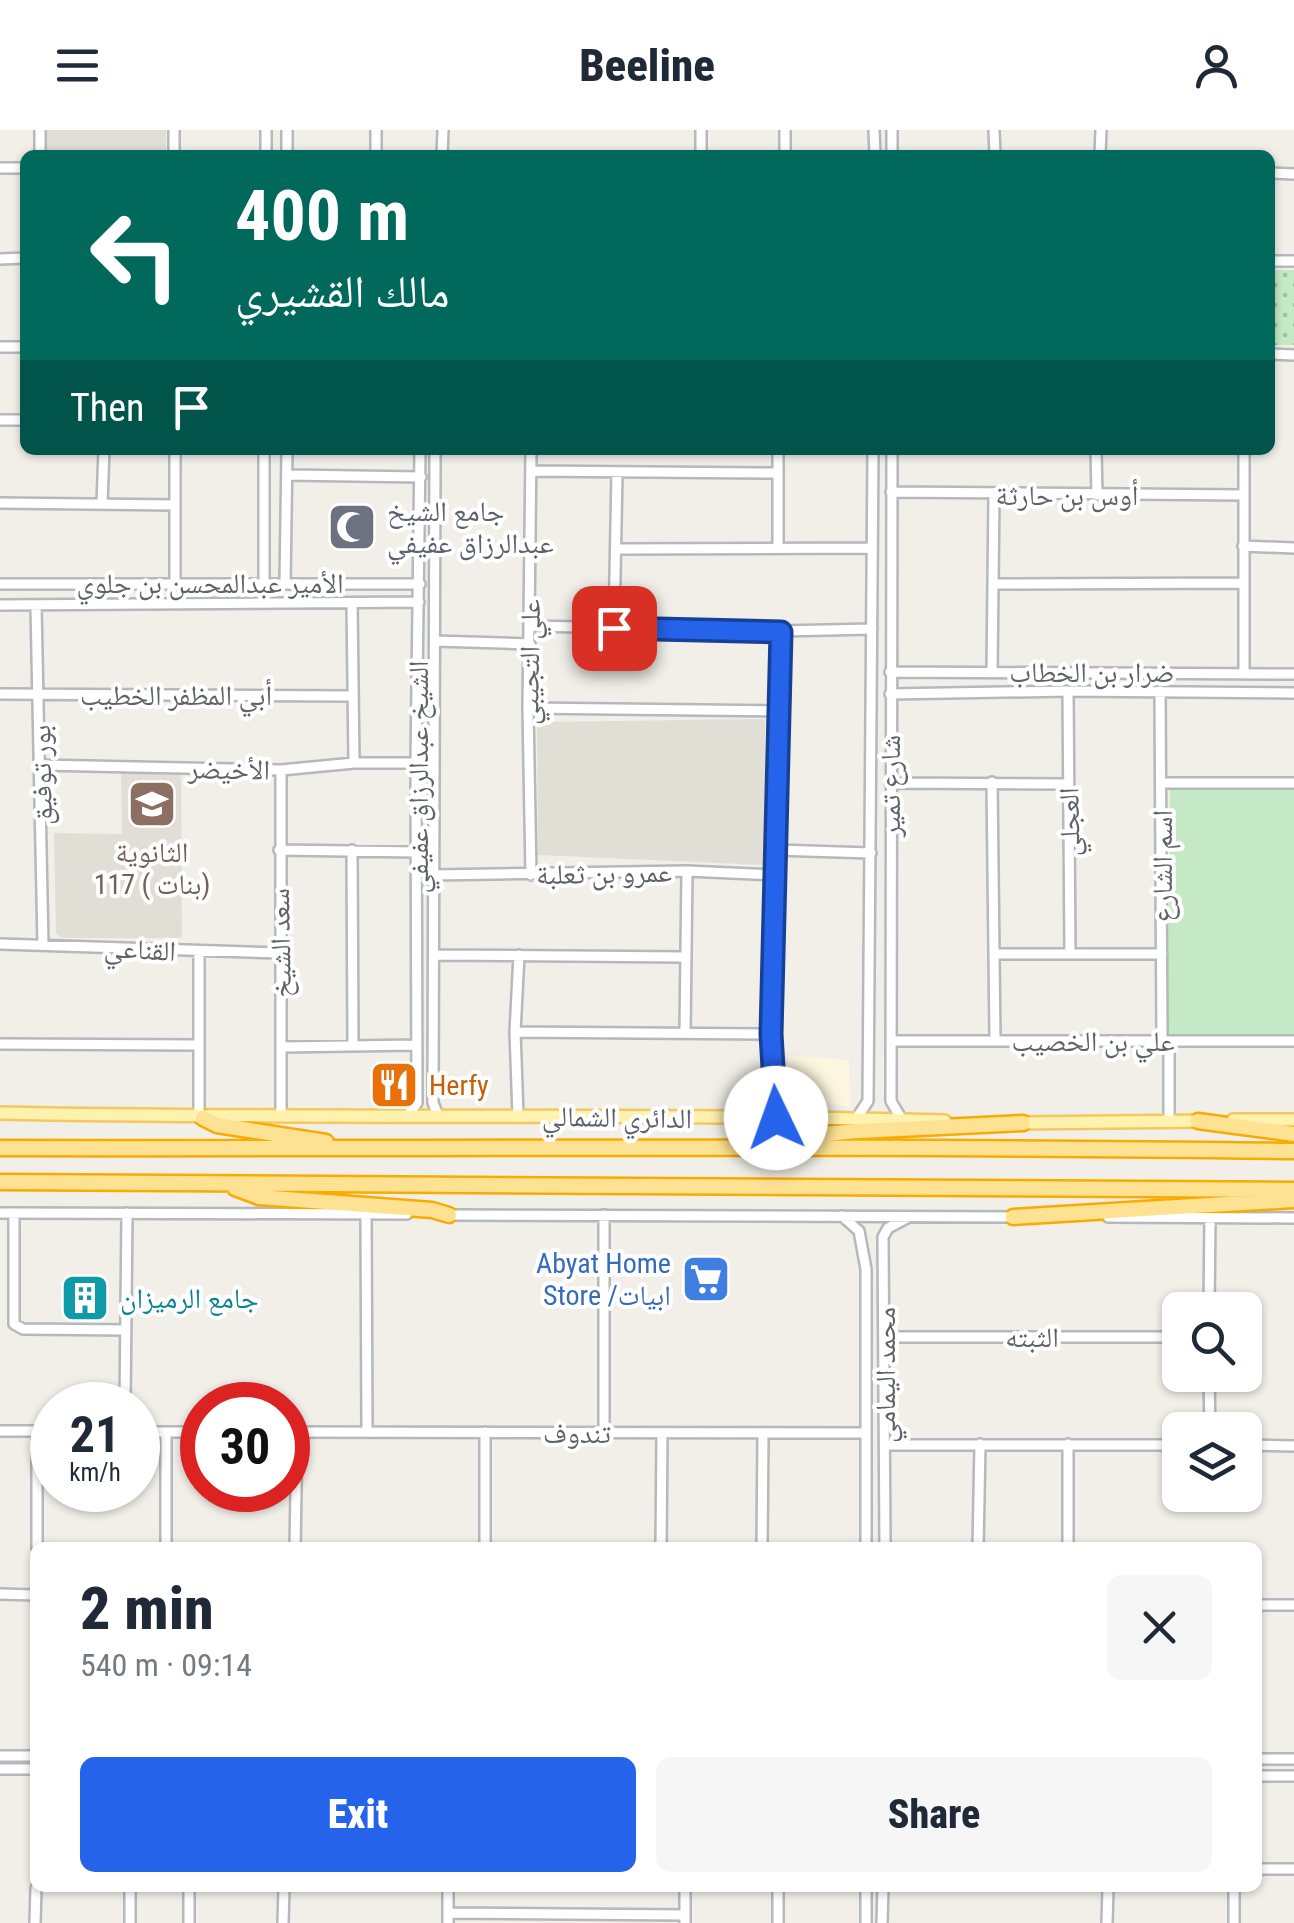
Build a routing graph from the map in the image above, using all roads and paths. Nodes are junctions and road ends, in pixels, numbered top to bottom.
1 (104, 455) edge
2 (174, 455) edge
3 (264, 455) edge
4 (287, 455) edge
5 (420, 455) edge
6 (434, 455) edge
7 (530, 455) edge
8 (778, 455) edge
9 (872, 455) edge
10 (892, 455) edge
11 (1096, 455) edge
12 (1244, 455) edge
13 (531, 471) junction
14 (617, 472) junction
15 (777, 473) junction
16 (287, 475) junction
17 (421, 476) junction
18 (891, 492) junction
19 (1097, 494) junction
20 (994, 495) junction
21 (1243, 495) junction
22 (0, 503) edge
23 (102, 503) junction
24 (175, 504) junction
25 (1243, 546) junction
26 (778, 548) junction
27 (871, 548) junction
28 (1294, 548) edge
29 (618, 549) junction
30 (390, 582) junction
31 (175, 583) junction
32 (0, 584) edge
33 (285, 584) junction
34 (420, 584) junction
35 (993, 584) junction
36 (1244, 584) junction
37 (213, 585) junction
38 (226, 585) junction
39 (264, 585) junction
40 (393, 601) junction
41 (419, 602) junction
42 (352, 603) junction
43 (213, 604) junction
44 (226, 604) junction
45 (0, 605) edge
46 (36, 606) junction
47 (530, 626) junction
48 (614, 628) junction
49 (872, 629) junction
50 (781, 632) junction
51 (435, 640) junction
52 (530, 644) junction
53 (890, 672) junction
54 (992, 672) junction
55 (908, 673) junction
56 (1244, 673) junction
57 (1294, 674) edge
58 (1068, 691) junction
59 (1160, 691) junction
60 (909, 693) junction
61 (1294, 693) edge
62 (0, 694) edge
63 (39, 694) junction
64 (890, 694) junction
65 (352, 696) junction
66 (528, 708) junction
67 (777, 711) junction
68 (871, 721) junction
69 (890, 722) junction
70 (871, 736) junction
71 (890, 737) junction
72 (354, 762) junction
73 (416, 763) junction
74 (40, 765) junction
75 (280, 770) junction
76 (992, 782) junction
77 (890, 783) junction
78 (1161, 783) junction
79 (1294, 783) edge
80 (1068, 784) junction
81 (279, 850) junction
82 (352, 850) junction
83 (774, 850) junction
84 (418, 852) junction
85 (871, 853) junction
86 (686, 871) junction
87 (432, 875) junction
88 (531, 875) junction
89 (774, 875) junction
90 (0, 944) edge
91 (43, 944) junction
92 (199, 952) junction
93 (279, 953) junction
94 (994, 954) junction
95 (1070, 954) junction
96 (1162, 954) junction
97 (434, 955) junction
98 (519, 955) junction
99 (685, 957) junction
100 (516, 1032) junction
101 (685, 1034) junction
102 (771, 1034) junction
103 (995, 1040) junction
104 (892, 1041) junction
105 (1166, 1041) junction
106 (1294, 1041) edge
107 (0, 1044) edge
108 (198, 1045) junction
109 (353, 1045) junction
110 (417, 1045) junction
111 (281, 1047) junction
112 (868, 1100) junction
113 (891, 1101) junction
114 (418, 1104) junction
115 (435, 1109) junction
116 (0, 1113) edge
117 (408, 1115) junction
118 (281, 1116) junction
119 (518, 1116) junction
120 (201, 1118) junction
121 (776, 1118) junction
122 (856, 1119) junction
123 (1168, 1119) junction
124 (902, 1120) junction
125 (1198, 1120) junction
126 (1294, 1120) edge
127 (1023, 1123) junction
128 (1294, 1134) edge
129 (724, 1146) junction
130 (0, 1148) edge
131 (356, 1148) junction
132 (1294, 1152) edge
133 (0, 1182) edge
134 (224, 1184) junction
135 (1294, 1190) edge
136 (1294, 1200) edge
137 (0, 1213) edge
138 (14, 1213) junction
139 (128, 1213) junction
140 (366, 1214) junction
141 (449, 1214) junction
142 (604, 1215) junction
143 (842, 1216) junction
144 (908, 1216) junction
145 (1013, 1217) junction
146 (1210, 1218) junction
147 (1294, 1218) edge
148 (866, 1269) junction
149 (885, 1269) junction
150 (1209, 1292) edge
151 (126, 1330) junction
152 (885, 1337) junction
153 (1162, 1338) edge
154 (125, 1382) edge
155 (0, 1431) edge
156 (30, 1431) edge
157 (160, 1432) edge
158 (166, 1432) junction
159 (180, 1432) edge
160 (310, 1432) edge
161 (367, 1432) junction
162 (485, 1432) junction
163 (604, 1433) junction
164 (662, 1433) junction
165 (764, 1433) junction
166 (866, 1434) junction
167 (980, 1444) junction
168 (1068, 1444) junction
169 (885, 1445) junction
170 (1162, 1445) edge
171 (1262, 1445) edge
172 (1294, 1446) edge
173 (37, 1512) edge
174 (294, 1512) edge
175 (37, 1542) edge
176 (166, 1542) edge
177 (295, 1542) edge
178 (486, 1542) edge
179 (660, 1542) edge
180 (762, 1542) edge
181 (866, 1542) edge
182 (885, 1542) edge
183 (978, 1542) edge
184 (1068, 1542) edge
185 (0, 1594) edge
186 (30, 1595) edge
187 (1294, 1604) edge
188 (1262, 1605) edge
189 (0, 1756) edge
190 (30, 1756) edge
191 (1262, 1759) edge
192 (1294, 1759) edge
193 (0, 1769) edge
194 (30, 1770) edge
195 (1262, 1776) edge
196 (1294, 1776) edge
197 (1262, 1869) edge
198 (1294, 1869) edge
199 (36, 1892) edge
200 (130, 1892) edge
201 (190, 1892) edge
202 (284, 1892) edge
203 (448, 1892) edge
204 (685, 1892) edge
205 (778, 1892) edge
206 (866, 1892) edge
207 (882, 1892) edge
208 (1108, 1892) edge
209 (1234, 1892) edge
210 (448, 1918) edge
211 (685, 1919) edge
212 (36, 1923) edge
213 (130, 1923) edge
214 (189, 1923) edge
215 (283, 1923) edge
216 (778, 1923) edge
217 (866, 1923) edge
218 (882, 1923) edge
219 (1108, 1923) edge
220 (1234, 1923) edge

1 - 23 street
2 - 24 street
3 - 39 street
4 - 16 street
5 - 17 street, الشيخ عبدالرزاق عفيفي
6 - 51 street, الشيخ عبدالرزاق عفيفي
7 - 13 street, علي التجيبي
8 - 15 street
9 - 27 street
10 - 18 street, شارع تمير
11 - 19 street
12 - 21 street
13 - 14 street
13 - 47 street, علي التجيبي
14 - 15 street
14 - 29 street
15 - 26 street
16 - 17 street
16 - 33 street
17 - 34 street, الشيخ عبدالرزاق عفيفي
18 - 20 street, أوس بن حارثة
18 - 53 street, شارع تمير
19 - 20 street, أوس بن حارثة
19 - 21 street, أوس بن حارثة
20 - 35 street
21 - 25 street
22 - 23 street
23 - 24 street
24 - 31 street
25 - 28 street
25 - 36 street
26 - 27 street
26 - 29 street
27 - 49 street
29 - 48 street
30 - 33 street, الأمير عبدالمحسن بن جلوي
30 - 34 street, الأمير عبدالمحسن بن جلوي
30 - 40 street
31 - 32 street, الأمير عبدالمحسن بن جلوي
31 - 37 street, الأمير عبدالمحسن بن جلوي
33 - 39 street, الأمير عبدالمحسن بن جلوي
34 - 41 street, الشيخ عبدالرزاق عفيفي
35 - 36 street
35 - 54 street
36 - 56 street
37 - 38 street, الأمير عبدالمحسن بن جلوي
37 - 43 street
38 - 39 street, الأمير عبدالمحسن بن جلوي
38 - 44 street
40 - 41 street, الأمير عبدالمحسن بن جلوي
40 - 42 street, الأمير عبدالمحسن بن جلوي
41 - 73 street, الشيخ عبدالرزاق عفيفي
42 - 44 street, الأمير عبدالمحسن بن جلوي
42 - 65 street
43 - 44 street, الأمير عبدالمحسن بن جلوي
43 - 46 street, الأمير عبدالمحسن بن جلوي
45 - 46 street, الأمير عبدالمحسن بن جلوي
46 - 63 street, بور توفيق
47 - 48 street
47 - 52 street, علي التجيبي
48 - 50 street
49 - 50 street
49 - 68 street
50 - 67 street
51 - 52 street
51 - 87 street, الشيخ عبدالرزاق عفيفي
52 - 66 street, علي التجيبي
53 - 55 street, ضرار بن الخطاب
53 - 64 street, شارع تمير
54 - 55 street, ضرار بن الخطاب
54 - 56 street, ضرار بن الخطاب
55 - 60 street
56 - 57 street, ضرار بن الخطاب
58 - 59 street, ضرار بن الخطاب
58 - 60 street, ضرار بن الخطاب
58 - 80 street, العجلي
59 - 61 street, ضرار بن الخطاب
59 - 78 street, اسم الشارع
60 - 64 street, ضرار بن الخطاب
62 - 63 street, أبي المظفر الخطيب
63 - 65 street, أبي المظفر الخطيب
63 - 74 street, بور توفيق
64 - 69 street, شارع تمير
65 - 72 street
66 - 67 street
66 - 88 street, علي التجيبي
67 - 83 street
68 - 69 street
68 - 70 street
69 - 71 street, شارع تمير
70 - 71 street
70 - 85 street
71 - 77 street, شارع تمير
72 - 73 street, الأخيضر
72 - 75 street, الأخيضر
73 - 84 street, الشيخ عبدالرزاق عفيفي
74 - 75 street, الأخيضر
74 - 91 street, بور توفيق
75 - 81 street, سعد الشيخ
76 - 77 street
76 - 80 street
76 - 94 street
77 - 104 street, شارع تمير
78 - 79 street
78 - 96 street, اسم الشارع
80 - 95 street, العجلي
81 - 82 street
81 - 93 street, سعد الشيخ
82 - 84 street
82 - 109 street
83 - 85 street
83 - 89 street
84 - 110 street, الشيخ عبدالرزاق عفيفي
85 - 112 street
86 - 88 street, عمرو بن ثعلبة
86 - 89 street, عمرو بن ثعلبة
86 - 99 street
87 - 88 street, عمرو بن ثعلبة
87 - 97 street, الشيخ عبدالرزاق عفيفي
89 - 102 street
90 - 91 street, القناعي
91 - 92 street, القناعي
92 - 93 street, القناعي
92 - 108 street
93 - 111 street, سعد الشيخ
94 - 95 street
94 - 103 street
95 - 96 street
96 - 105 street, اسم الشارع
97 - 98 street
97 - 115 street, الشيخ عبدالرزاق عفيفي
98 - 99 street
98 - 100 street
99 - 101 street
100 - 101 street
100 - 119 street
101 - 102 street
102 - 121 street
103 - 104 street, علي بن الخصيب
103 - 105 street, علي بن الخصيب
104 - 113 street, شارع تمير
105 - 106 street, علي بن الخصيب
105 - 123 street, اسم الشارع
107 - 108 street
108 - 120 street
109 - 110 street
109 - 111 street
110 - 114 street, الشيخ عبدالرزاق عفيفي
111 - 118 street, سعد الشيخ
112 - 113 street
112 - 122 street
113 - 124 street
114 - 115 street
114 - 117 street
115 - 117 main road, الدائري الشمالي
115 - 119 main road, الدائري الشمالي
116 - 120 main road, الدائري الشمالي
117 - 118 main road, الدائري الشمالي
118 - 120 main road, الدائري الشمالي
119 - 121 main road, الدائري الشمالي
120 - 131 highway
121 - 122 main road, الدائري الشمالي
122 - 124 main road, الدائري الشمالي
123 - 125 main road, الدائري الشمالي
123 - 127 main road, الدائري الشمالي
124 - 127 main road, الدائري الشمالي
125 - 126 main road, الدائري الشمالي
125 - 128 highway
127 - 129 highway
129 - 131 highway, الدائري الشمالي
129 - 132 highway, الدائري الشمالي
130 - 131 highway, الدائري الشمالي
133 - 134 highway
134 - 135 highway
134 - 141 highway
136 - 145 highway
137 - 138 street
138 - 139 street
138 - 151 street
139 - 140 street
139 - 151 street
140 - 141 street
140 - 161 street
141 - 142 street
142 - 143 street
142 - 163 street
143 - 144 street
143 - 148 street, محمد اليمامي
144 - 145 street
144 - 149 street, محمد اليمامي
145 - 146 street
146 - 147 street
146 - 150 street
148 - 149 street
148 - 166 street, محمد اليمامي
149 - 152 street, محمد اليمامي
151 - 154 street
152 - 153 street, الثبته
152 - 169 street, محمد اليمامي
155 - 156 street
157 - 158 street
158 - 159 street
158 - 176 street
160 - 161 street, تندوف
161 - 162 street, تندوف
162 - 163 street, تندوف
162 - 178 street
163 - 164 street, تندوف
164 - 165 street, تندوف
164 - 179 street
165 - 166 street, تندوف
165 - 180 street
166 - 181 street, محمد اليمامي
167 - 168 street
167 - 169 street
167 - 183 street
168 - 170 street
168 - 184 street
169 - 182 street, محمد اليمامي
171 - 172 street
173 - 175 street
174 - 177 street
185 - 186 street
187 - 188 street
189 - 190 street
191 - 192 street
193 - 194 street
195 - 196 street
197 - 198 street
199 - 212 street
200 - 213 street
201 - 214 street
202 - 215 street
203 - 210 street
204 - 211 street
205 - 216 street
206 - 217 street
207 - 218 street
208 - 219 street
209 - 220 street
210 - 211 street

